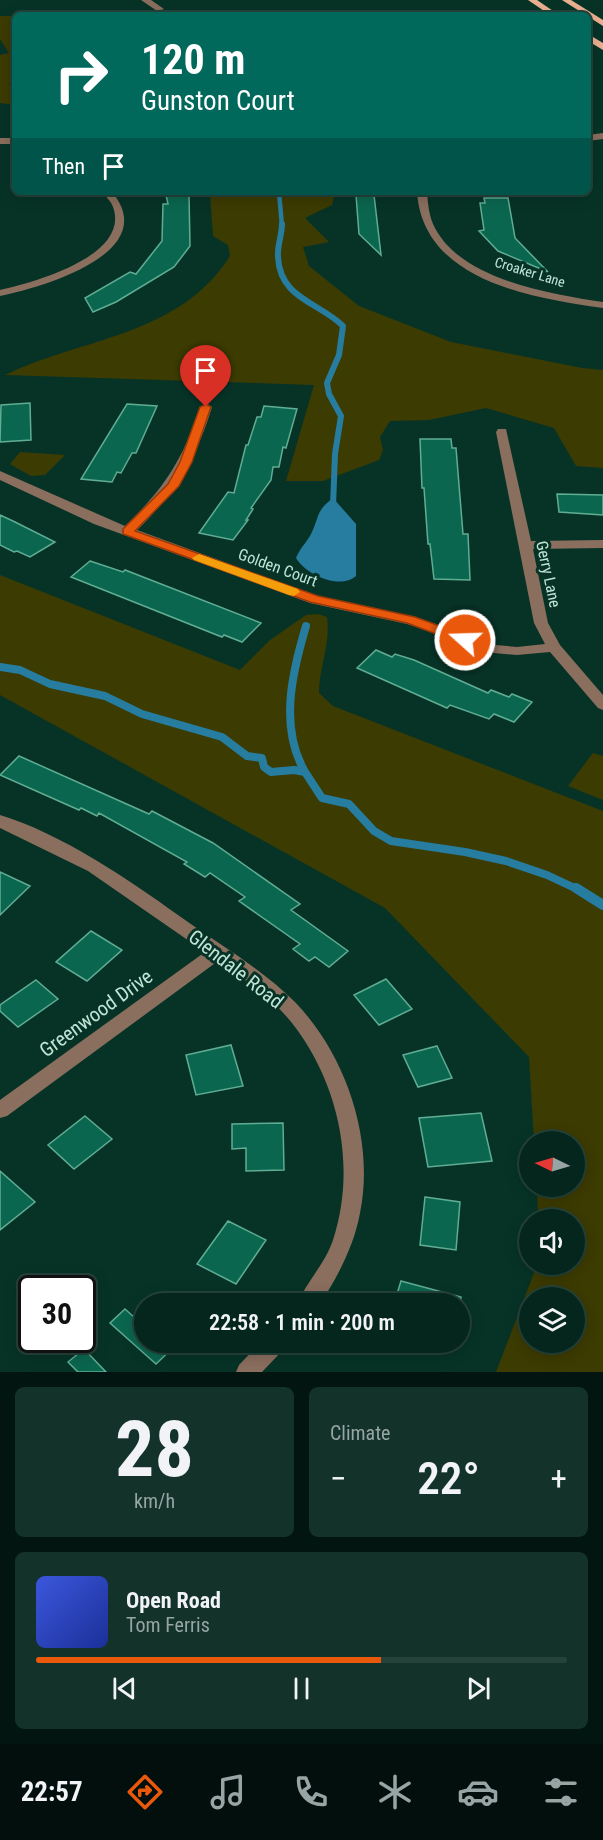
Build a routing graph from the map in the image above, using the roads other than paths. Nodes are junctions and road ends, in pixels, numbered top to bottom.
1 (146, 0) edge
2 (532, 0) edge
3 (566, 0) edge
4 (160, 9) dead end
5 (550, 12) edge
6 (584, 12) edge
7 (110, 195) edge
8 (422, 195) edge
9 (0, 293) edge
10 (603, 305) edge
11 (206, 407) dead end
12 (502, 432) dead end
13 (0, 475) edge
14 (127, 532) junction
15 (603, 544) edge
16 (524, 545) junction
17 (554, 647) junction
18 (603, 705) edge
19 (0, 821) edge
20 (218, 952) junction
21 (0, 1110) edge
22 (315, 1293) edge
23 (265, 1353) edge
24 (247, 1372) edge

1 - 4 street
2 - 5 main road
3 - 6 main road
7 - 9 street
8 - 10 street, Croaker Lane
11 - 14 street
12 - 16 street, Gerry Lane
13 - 14 street, Golden Court
14 - 17 street, Golden Court
15 - 16 street
16 - 17 street, Gerry Lane
17 - 18 street, Gerry Lane
19 - 20 street, Glendale Road
20 - 21 street, Greenwood Drive
20 - 22 street, Glendale Road
23 - 24 street

